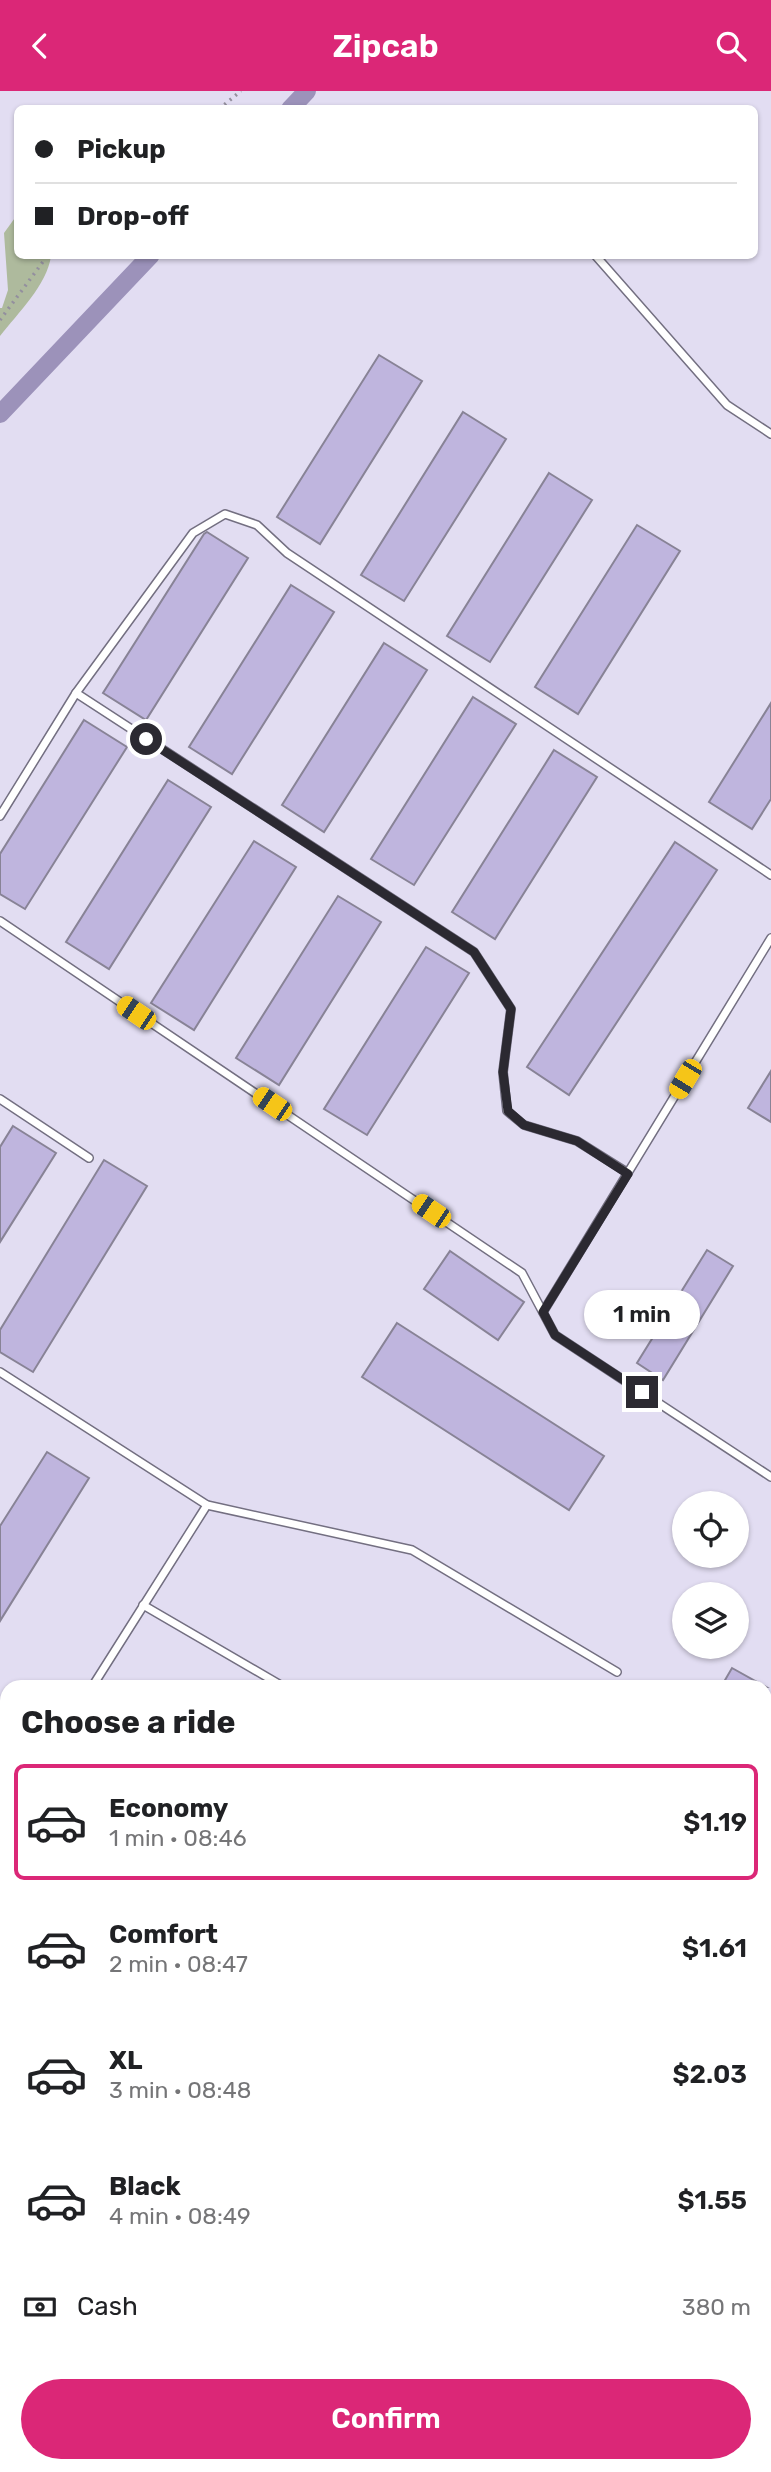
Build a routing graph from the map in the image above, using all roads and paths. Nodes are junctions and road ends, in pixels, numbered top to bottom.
1 (241, 91) edge
2 (224, 105) edge
3 (45, 259) edge
4 (599, 259) edge
5 (0, 320) edge
6 (771, 434) edge
7 (76, 693) junction
8 (0, 816) edge
9 (771, 875) edge
10 (0, 921) edge
11 (771, 938) edge
12 (0, 1099) edge
13 (89, 1158) dead end
14 (628, 1174) junction
15 (543, 1312) junction
16 (0, 1372) edge
17 (771, 1477) edge
18 (207, 1505) junction
19 (143, 1605) junction
20 (617, 1672) dead end
21 (96, 1680) edge
22 (272, 1680) edge

1 - 2 path
3 - 5 path
4 - 6 lane
7 - 8 lane
7 - 9 lane
7 - 14 lane
10 - 15 lane
11 - 14 lane
12 - 13 lane
14 - 15 lane
15 - 17 lane
16 - 18 lane
18 - 19 lane
18 - 20 lane
19 - 21 lane
19 - 22 lane

